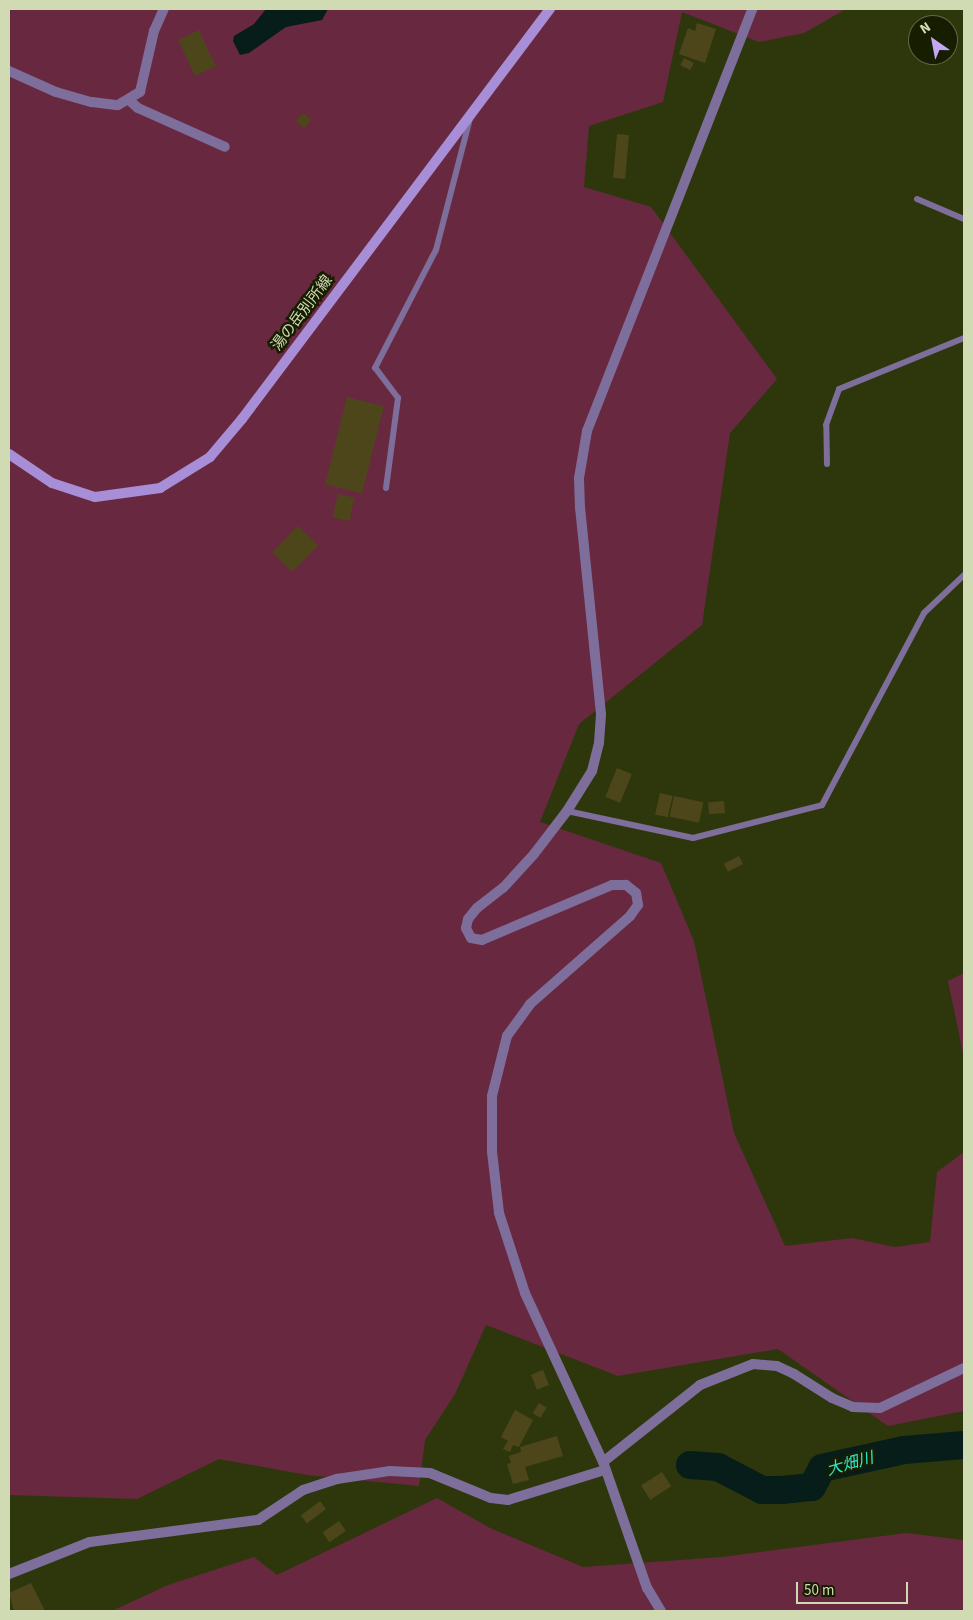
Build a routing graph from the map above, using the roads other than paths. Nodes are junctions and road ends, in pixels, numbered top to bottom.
1 (164, 9) edge
2 (550, 9) edge
3 (752, 9) edge
4 (9, 71) edge
5 (129, 100) junction
6 (472, 111) junction
7 (225, 147) dead end
8 (917, 199) dead end
9 (964, 218) edge
10 (964, 338) edge
11 (9, 454) edge
12 (827, 464) dead end
13 (386, 488) dead end
14 (964, 575) edge
15 (568, 811) junction
16 (964, 1368) edge
17 (604, 1466) junction
18 (9, 1574) edge
19 (661, 1611) edge

1 - 5 street
2 - 6 main road, 湯の岳別所線
3 - 15 street
4 - 5 street
5 - 7 street
6 - 11 main road, 湯の岳別所線
6 - 13 lane
8 - 9 lane
10 - 12 lane
14 - 15 lane
15 - 17 street
16 - 17 street
17 - 18 street
17 - 19 street

